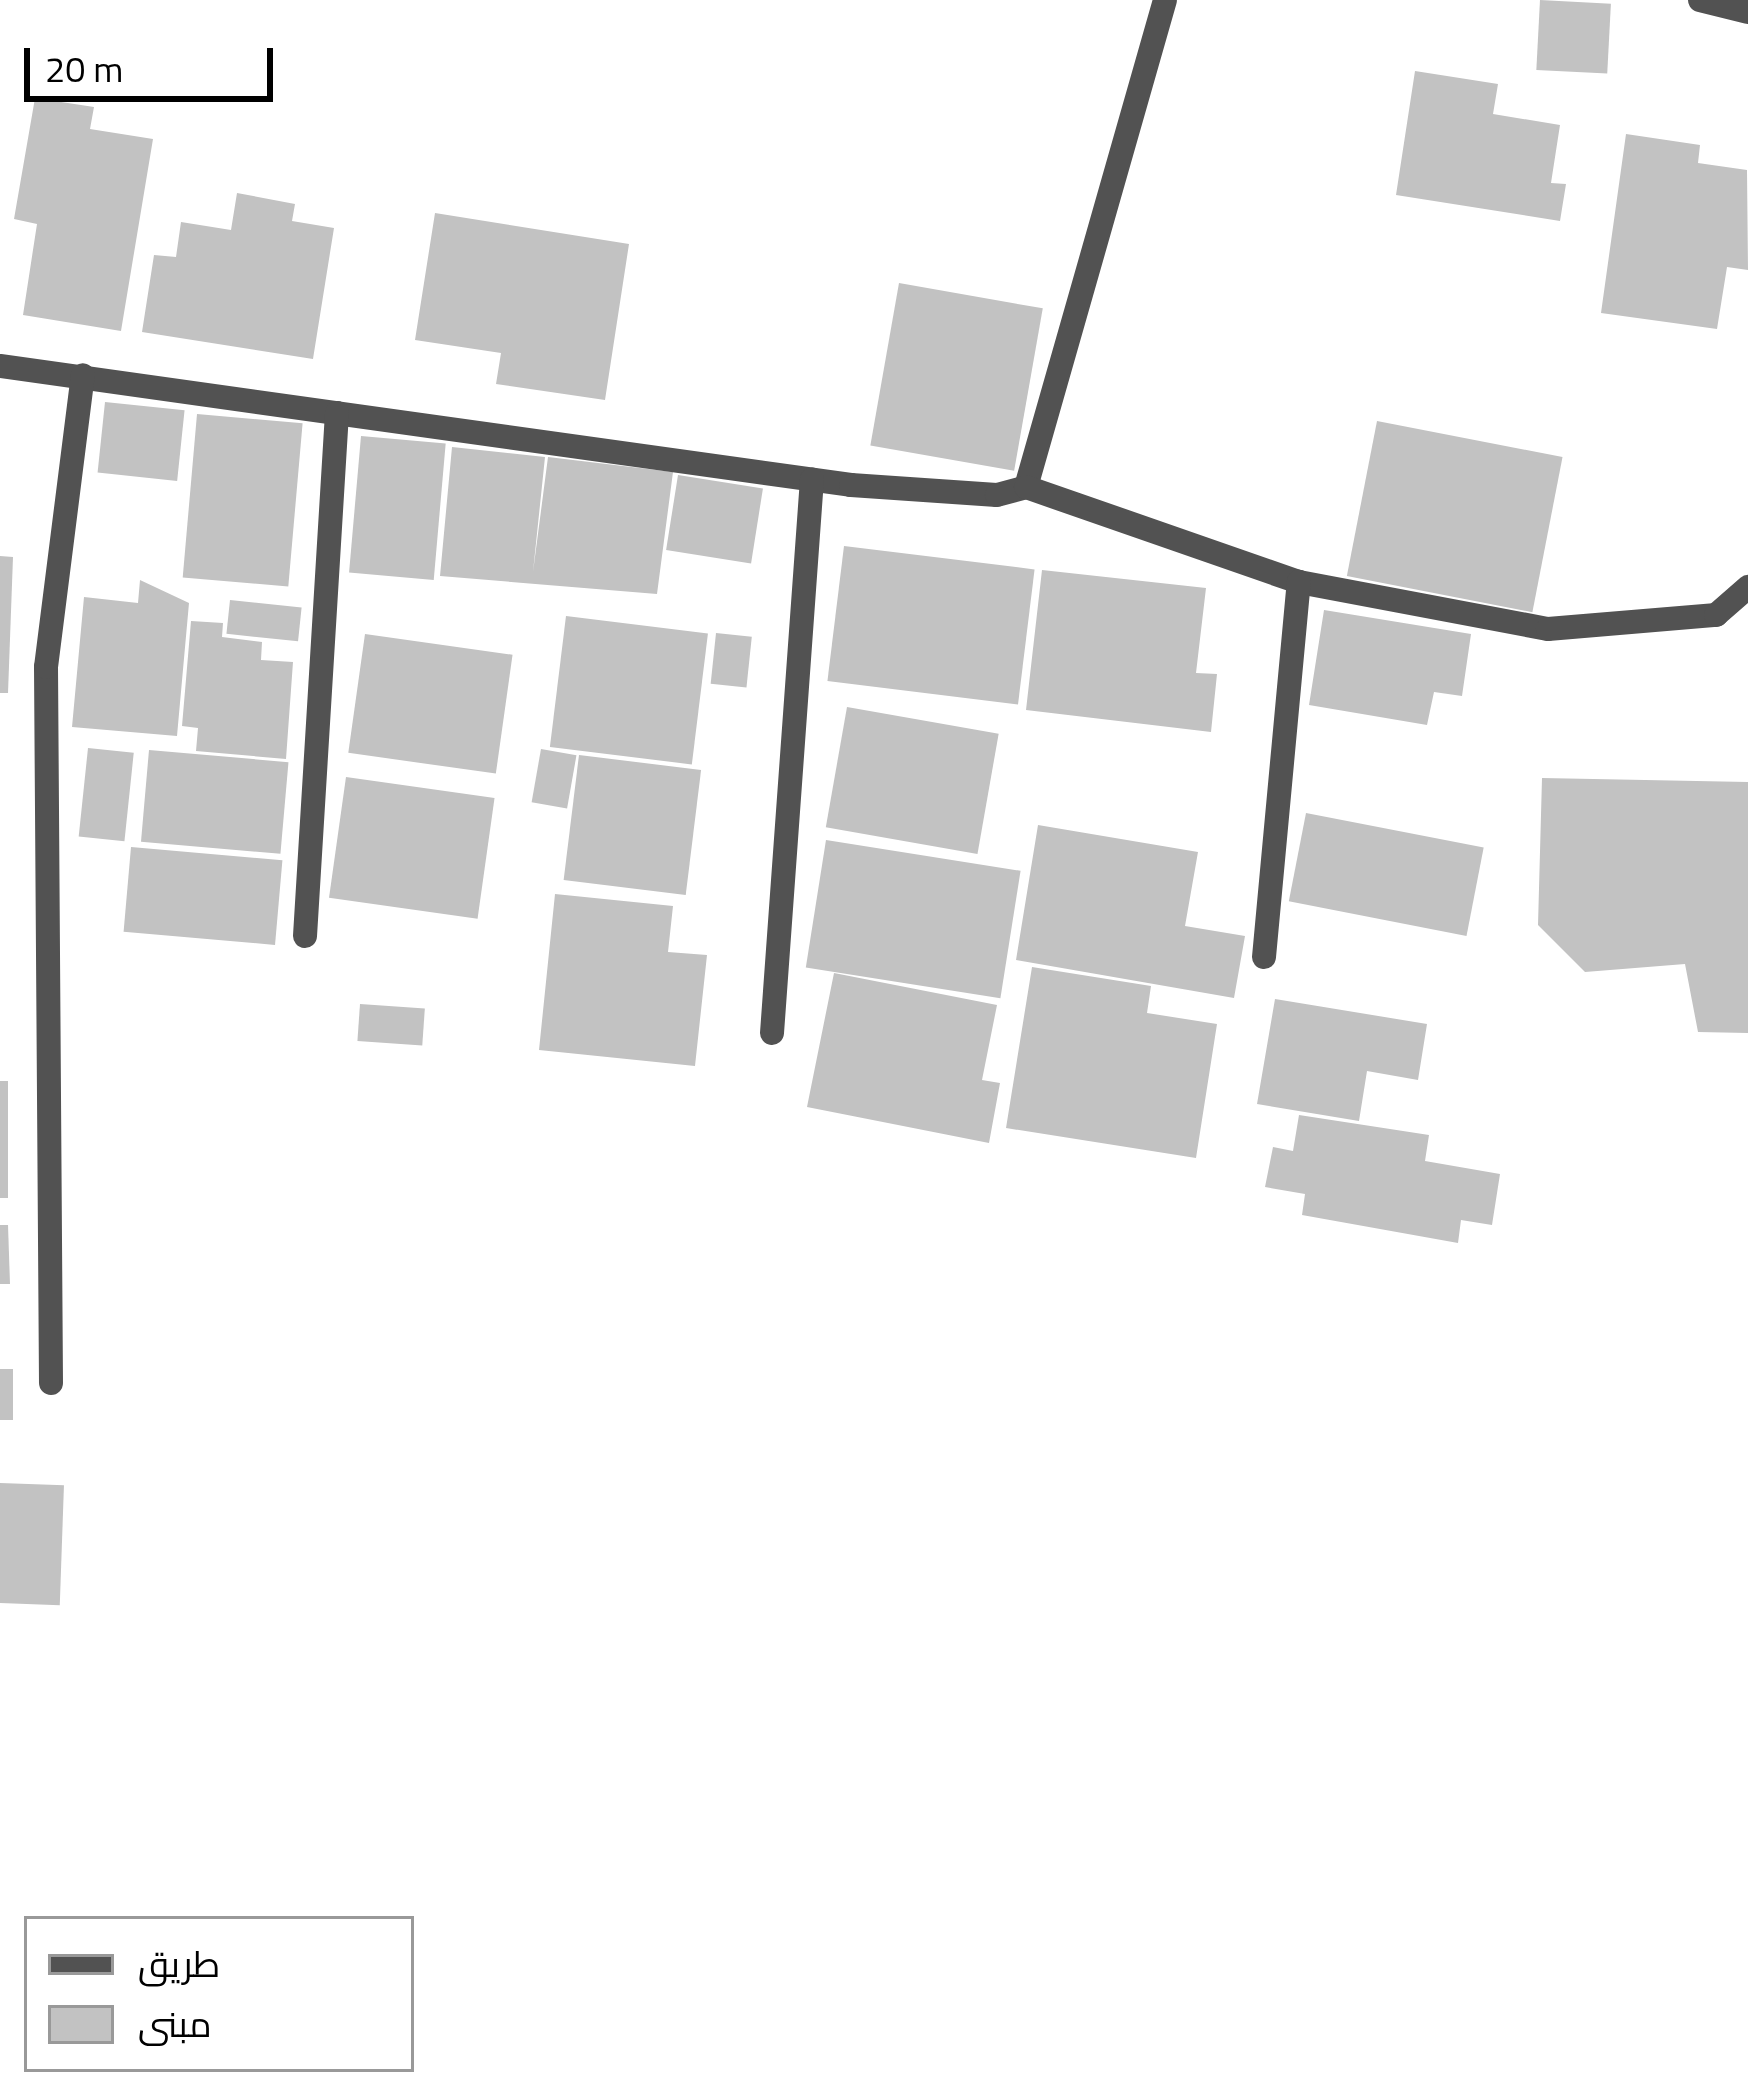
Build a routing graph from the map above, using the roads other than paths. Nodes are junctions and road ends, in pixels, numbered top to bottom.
1 (1165, 0) edge
2 (1700, 0) edge
3 (1748, 12) edge
4 (0, 366) edge
5 (83, 375) junction
6 (337, 412) junction
7 (812, 479) junction
8 (1026, 487) junction
9 (1299, 582) junction
10 (1748, 587) edge
11 (305, 936) dead end
12 (1264, 957) dead end
13 (772, 1033) dead end
14 (51, 1383) dead end

1 - 8 street
2 - 3 street
4 - 5 street
5 - 6 street
5 - 14 street
6 - 7 street
6 - 11 street
7 - 8 street
7 - 13 street
8 - 9 street
9 - 10 street
9 - 12 street

